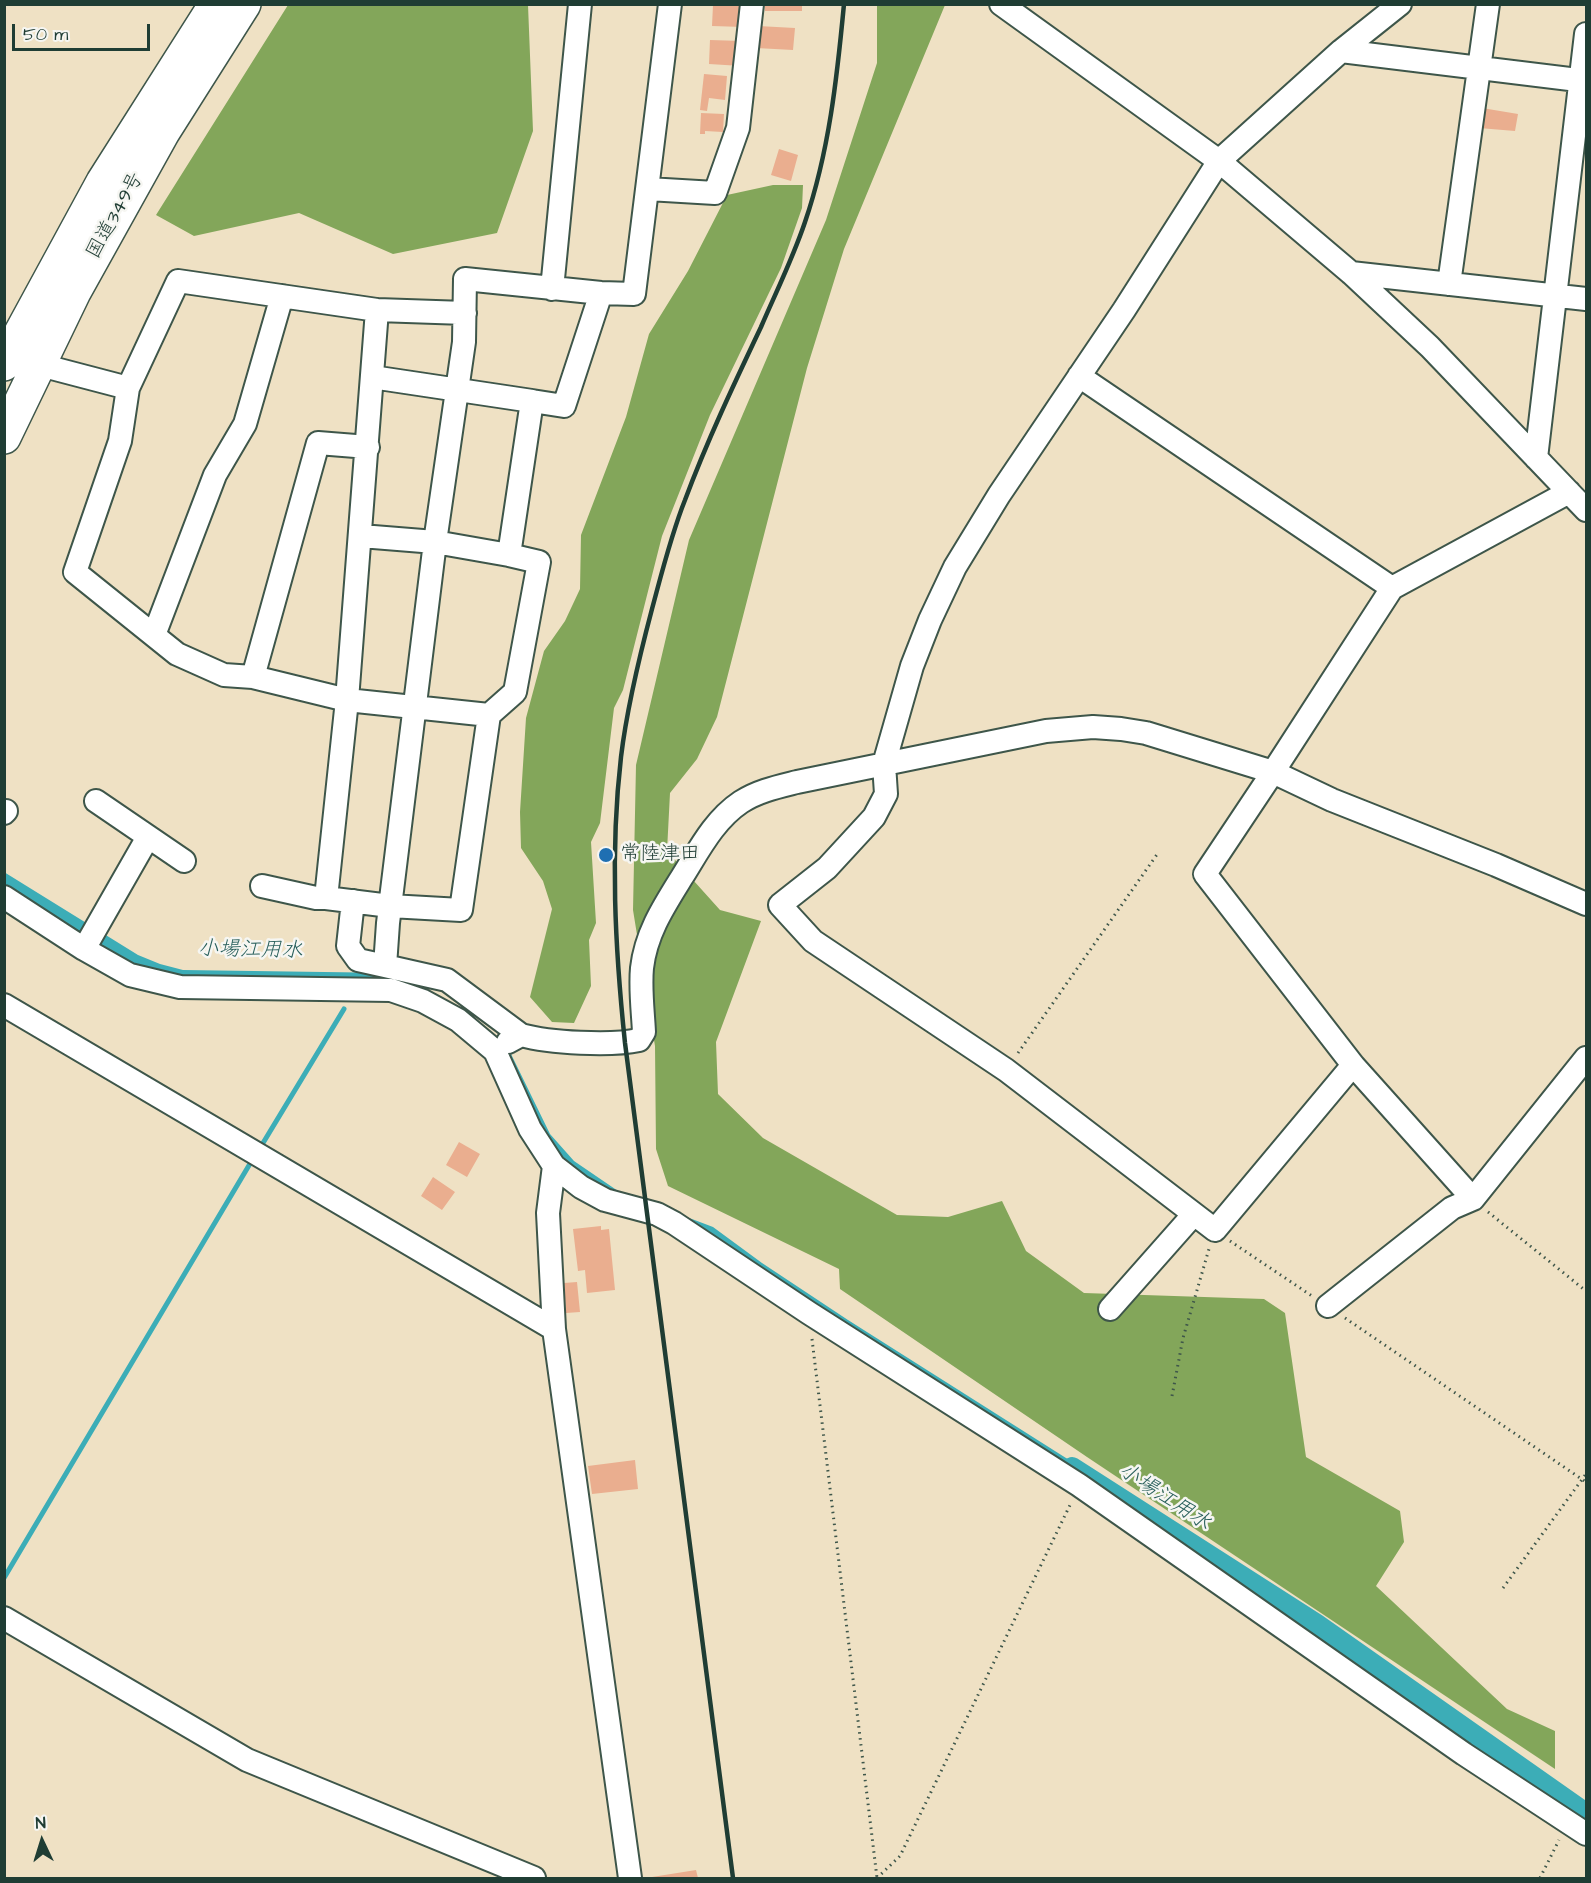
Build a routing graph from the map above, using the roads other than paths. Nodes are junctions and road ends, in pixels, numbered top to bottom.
1 (216, 4) edge
2 (244, 4) edge
3 (580, 4) edge
4 (670, 4) edge
5 (752, 4) edge
6 (1001, 4) edge
7 (1400, 4) edge
8 (1488, 4) edge
9 (1587, 34) edge
10 (1341, 51) junction
11 (1479, 68) junction
12 (1584, 80) edge
13 (1219, 161) junction
14 (648, 189) junction
15 (1351, 273) junction
16 (1449, 284) junction
17 (552, 289) junction
18 (601, 293) junction
19 (282, 296) junction
20 (1556, 296) junction
21 (1587, 299) edge
22 (377, 310) junction
23 (465, 313) junction
24 (6, 359) edge
25 (39, 364) junction
26 (1080, 376) junction
27 (372, 377) junction
28 (128, 388) junction
29 (457, 389) junction
30 (532, 401) junction
31 (4, 437) edge
32 (368, 447) junction
33 (1536, 458) junction
34 (1569, 492) junction
35 (1587, 510) edge
36 (361, 536) junction
37 (435, 543) junction
38 (509, 555) junction
39 (1392, 588) junction
40 (154, 635) junction
41 (253, 677) junction
42 (347, 700) junction
43 (416, 707) junction
44 (489, 715) junction
45 (884, 764) junction
46 (1274, 772) junction
47 (96, 801) dead end
48 (148, 837) junction
49 (184, 861) dead end
50 (262, 886) dead end
51 (4, 897) edge
52 (326, 898) junction
53 (353, 901) junction
54 (1587, 904) edge
55 (390, 906) junction
56 (91, 939) junction
57 (385, 966) junction
58 (4, 1005) edge
59 (521, 1035) junction
60 (495, 1051) junction
61 (1587, 1058) edge
62 (1353, 1065) junction
63 (554, 1166) junction
64 (1473, 1199) junction
65 (1194, 1214) junction
66 (1328, 1306) road end
67 (1110, 1309) dead end
68 (554, 1329) junction
69 (4, 1618) edge
70 (1587, 1834) edge
71 (534, 1878) edge
72 (630, 1878) edge

1 - 24 highway, 国道349号
2 - 25 highway, 国道349号
3 - 17 street
4 - 14 street
5 - 14 street
6 - 13 street
7 - 10 street
8 - 11 street
9 - 12 street
10 - 11 street
10 - 13 street
11 - 12 street
11 - 16 street
12 - 20 street
13 - 15 street
13 - 26 street
14 - 18 street
15 - 16 street
15 - 33 street
16 - 20 street
17 - 18 street
17 - 23 street
18 - 30 street
19 - 22 street
19 - 28 street
19 - 40 street
20 - 21 street
20 - 33 street
22 - 23 street
22 - 27 street
23 - 29 street
24 - 25 street
25 - 28 street
25 - 31 highway, 国道349号
26 - 39 street
26 - 45 street
27 - 29 street
27 - 32 street
28 - 40 street
29 - 30 street
29 - 37 street
30 - 38 street
32 - 36 street
32 - 41 street
33 - 34 street
34 - 35 street
34 - 39 street
36 - 37 street
36 - 42 street
37 - 38 street
37 - 43 street
38 - 44 street
39 - 46 street
40 - 41 street
41 - 42 street
42 - 43 street
42 - 52 street
43 - 44 street
43 - 55 street
44 - 55 street
45 - 46 street
45 - 59 street
45 - 65 street
46 - 54 street
46 - 62 street
47 - 48 street
48 - 49 street
48 - 56 street
50 - 52 street
51 - 56 street
52 - 53 street
53 - 55 street
53 - 57 street
55 - 57 street
56 - 60 street
57 - 59 street
58 - 68 street
59 - 60 street
60 - 63 street
61 - 64 street
62 - 64 street
62 - 65 street
63 - 68 street
63 - 70 street
64 - 66 street
65 - 67 street
68 - 72 street
69 - 71 street

